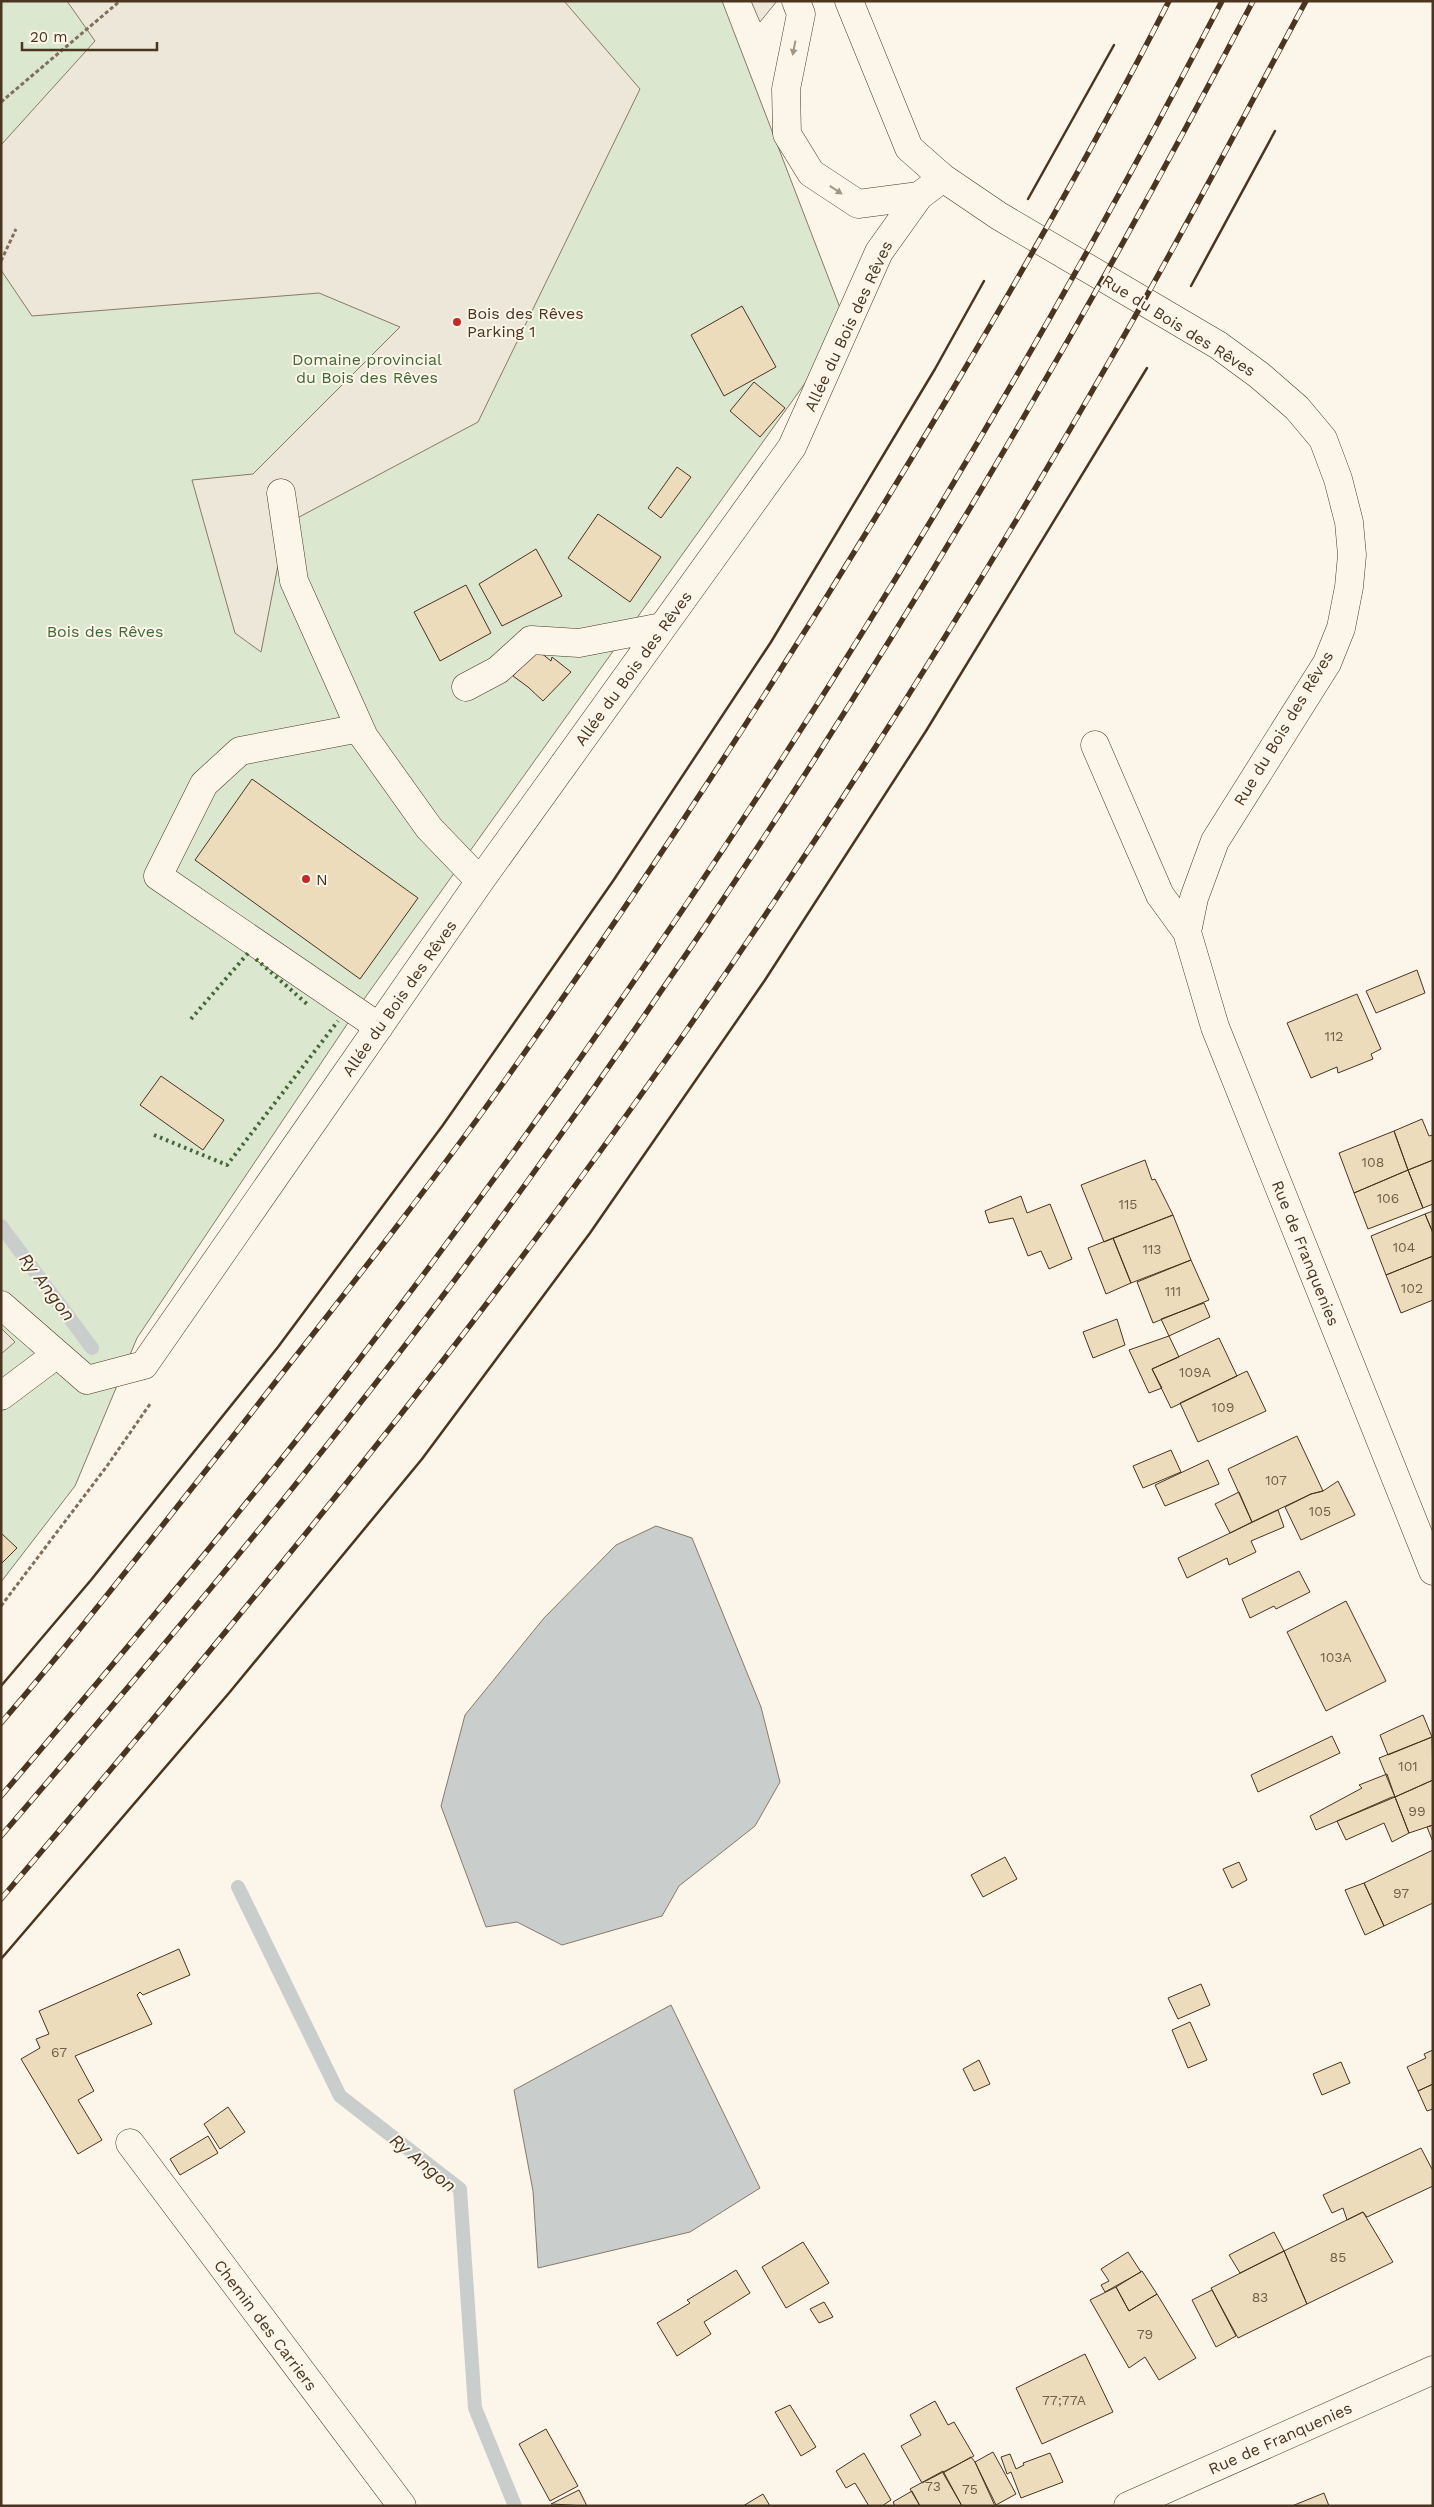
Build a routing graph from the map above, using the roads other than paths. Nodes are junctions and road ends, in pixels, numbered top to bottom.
1 (796, 1) edge
2 (849, 1) edge
3 (943, 178) junction
4 (918, 196) junction
5 (281, 492) dead end
6 (662, 627) junction
7 (466, 687) dead end
8 (360, 728) junction
9 (1095, 746) dead end
10 (480, 881) junction
11 (1188, 932) junction
12 (379, 1027) junction
13 (1, 1306) edge
14 (57, 1354) junction
15 (1, 1396) edge
16 (1433, 1572) edge
17 (130, 2143) dead end
18 (1433, 2370) edge
19 (402, 2506) edge
20 (1128, 2506) edge

1 -> 4 street
2 - 3 street, Rue du Bois des Rêves
3 - 4 street
3 - 11 street, Rue du Bois des Rêves
4 - 6 street, Allée du Bois des Rêves
5 - 8 street
6 - 7 street
6 - 10 street, Allée du Bois des Rêves
8 - 10 street
8 - 12 street
9 - 11 street
10 - 12 street, Allée du Bois des Rêves
11 - 16 street, Rue de Franquenies
12 - 14 street, Allée du Bois des Rêves
13 - 14 street
14 - 15 street
17 - 19 street, Chemin des Carriers
18 - 20 street, Rue de Franquenies

